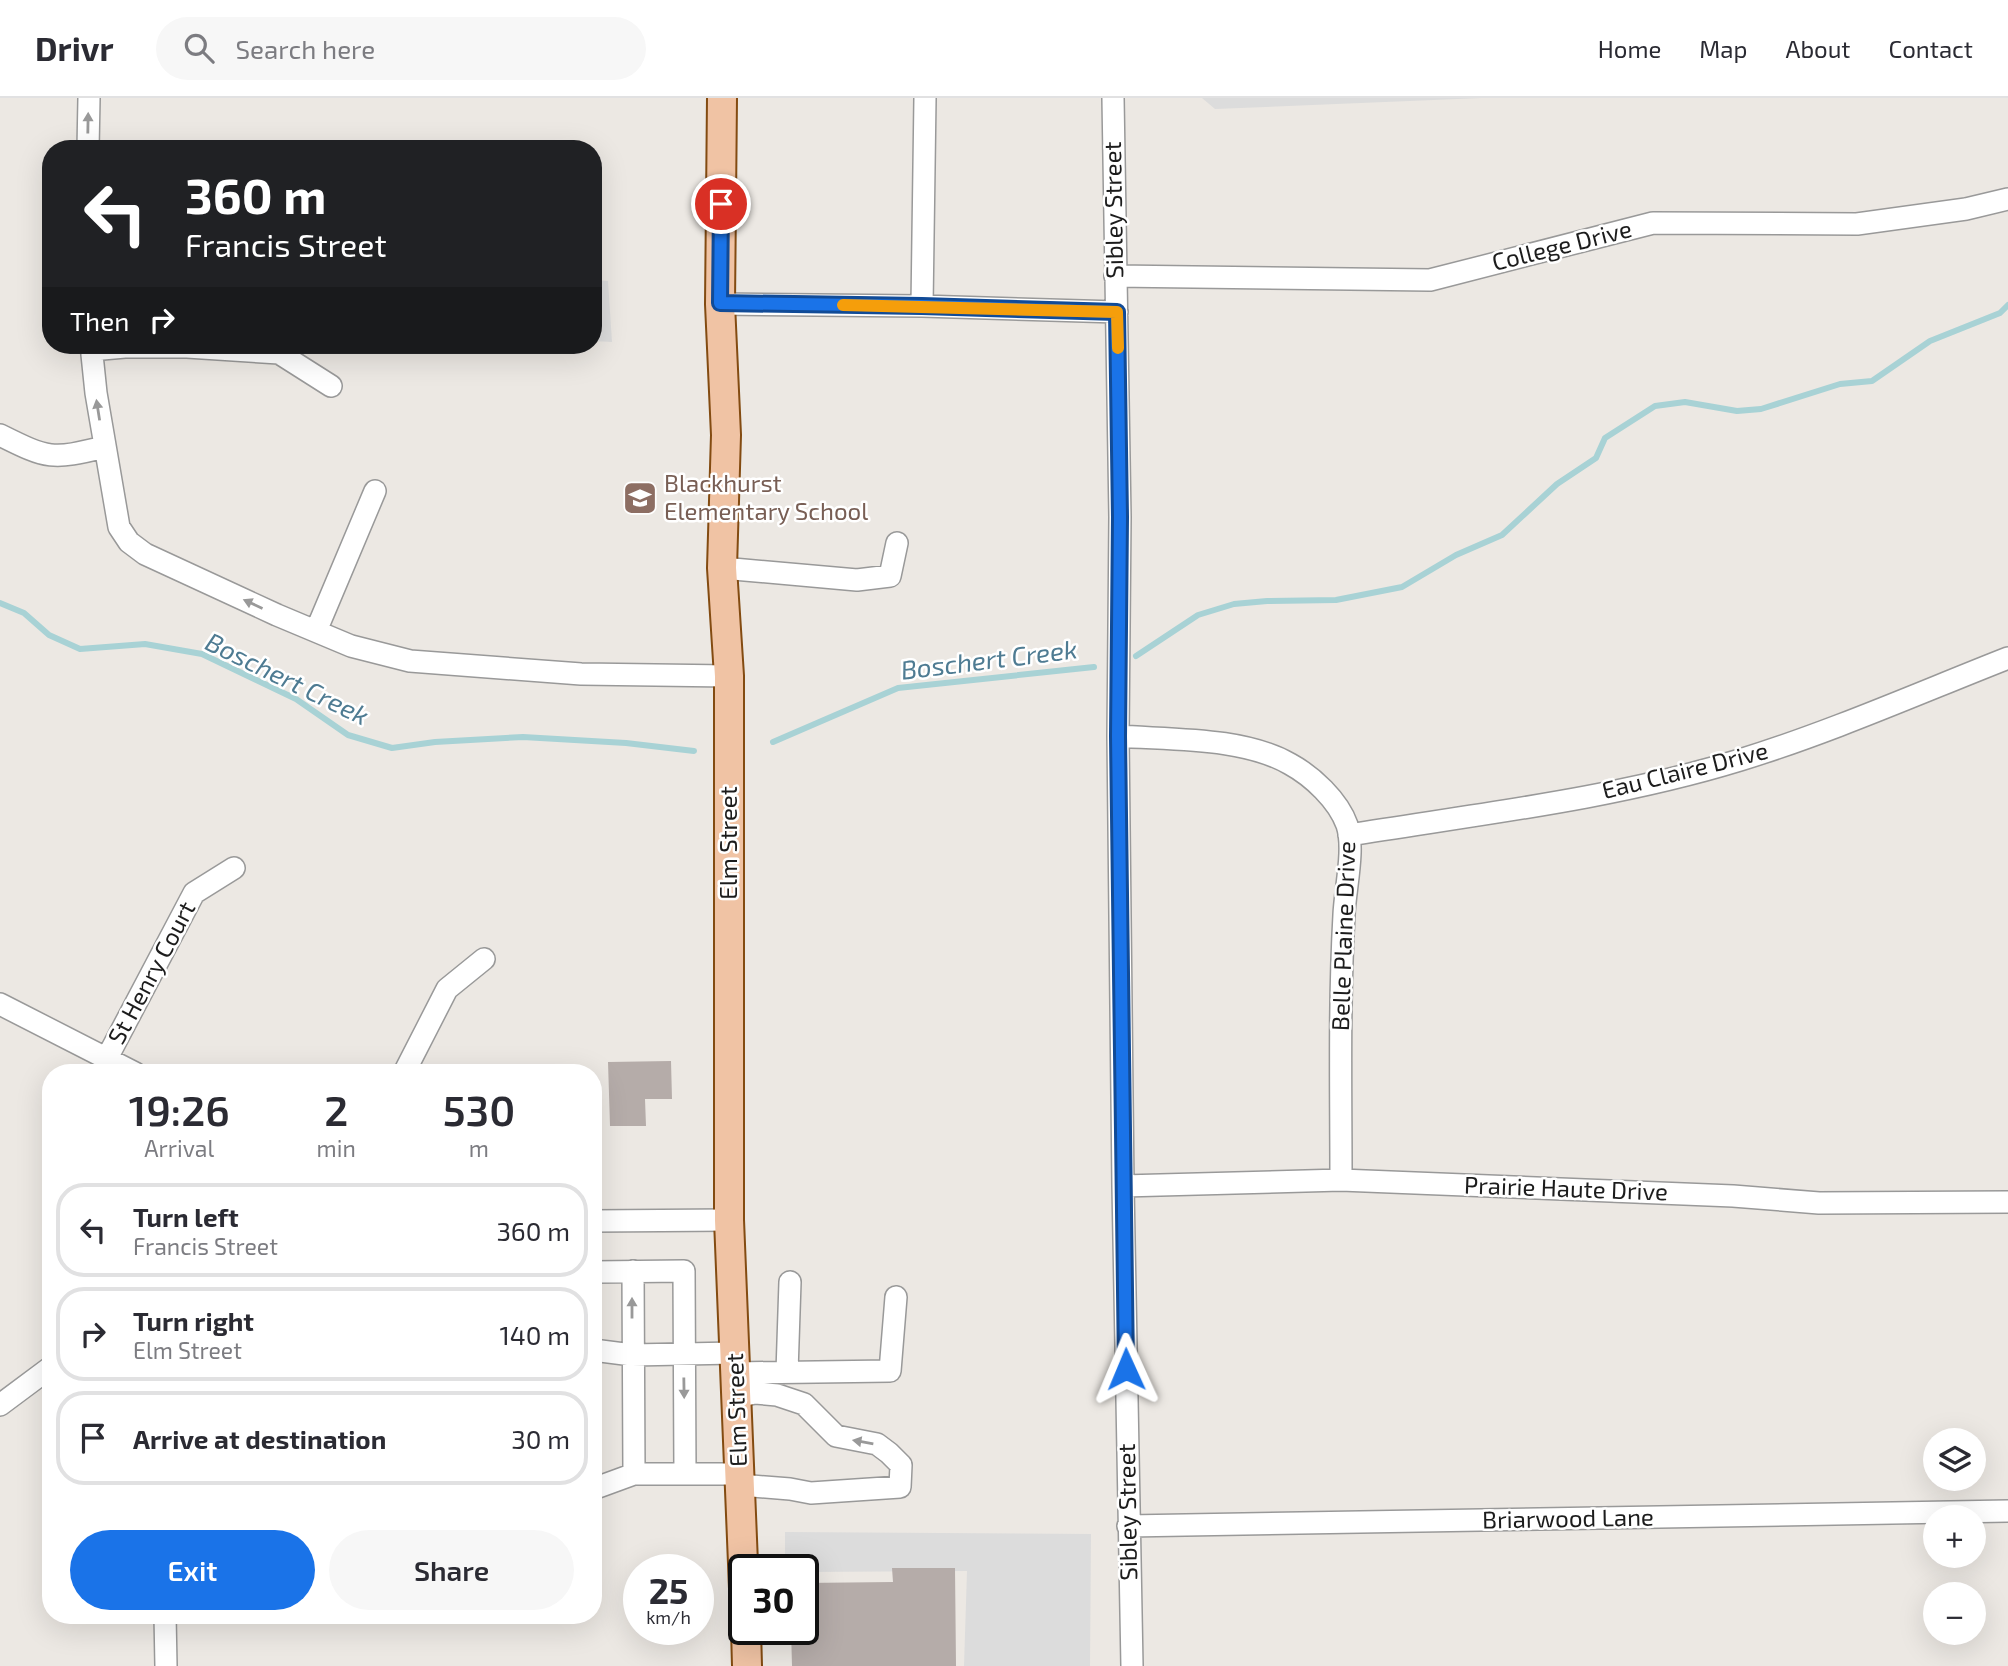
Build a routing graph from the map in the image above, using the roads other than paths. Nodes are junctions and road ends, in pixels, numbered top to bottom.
1 (89, 98) edge
2 (722, 98) edge
3 (925, 98) edge
4 (1112, 98) edge
5 (88, 140) edge
6 (2008, 199) edge
7 (1115, 276) junction
8 (720, 303) junction
9 (922, 306) junction
10 (1117, 312) junction
11 (92, 354) edge
12 (281, 354) edge
13 (331, 386) dead end
14 (0, 435) edge
15 (104, 447) junction
16 (375, 491) dead end
17 (897, 543) dead end
18 (722, 568) junction
19 (316, 631) junction
20 (2008, 658) edge
21 (729, 677) junction
22 (1118, 736) junction
23 (1349, 835) junction
24 (234, 868) dead end
25 (484, 959) dead end
26 (0, 1004) edge
27 (107, 1058) junction
28 (118, 1064) edge
29 (409, 1064) edge
30 (1341, 1181) junction
31 (1123, 1186) junction
32 (2008, 1202) edge
33 (729, 1220) junction
34 (602, 1222) edge
35 (633, 1271) junction
36 (602, 1272) edge
37 (790, 1282) dead end
38 (896, 1297) dead end
39 (602, 1351) edge
40 (683, 1354) junction
41 (632, 1355) junction
42 (788, 1372) junction
43 (42, 1374) edge
44 (735, 1374) junction
45 (0, 1405) edge
46 (634, 1474) junction
47 (685, 1474) junction
48 (739, 1479) junction
49 (602, 1486) edge
50 (2008, 1511) edge
51 (1128, 1526) junction
52 (742, 1554) edge
53 (165, 1624) edge
54 (746, 1645) edge
55 (166, 1666) edge
56 (747, 1666) edge
57 (1132, 1666) edge

5 -> 1 street
2 - 8 main road, Elm Street
3 - 9 street
4 - 7 street, Sibley Street
6 - 7 street, College Drive
7 - 10 street, Sibley Street
8 - 9 street
8 - 18 main road, Elm Street
9 - 10 street
10 - 22 street, Sibley Street
15 -> 11 street
12 - 13 street
14 - 15 street
19 -> 15 street
16 - 19 street
17 - 18 street
18 - 21 main road, Elm Street
19 - 21 street
20 - 23 street, Eau Claire Drive
21 - 33 main road, Elm Street
22 - 23 street, Belle Plaine Drive
22 - 31 street, Sibley Street
23 - 30 street, Belle Plaine Drive
24 - 27 street, St Henry Court
25 - 29 street
26 - 27 street
27 - 28 street
30 - 31 street, Prairie Haute Drive
30 - 32 street, Prairie Haute Drive
31 - 51 street, Sibley Street
33 - 34 street
33 - 44 main road, Elm Street
35 - 36 street
35 - 40 street
41 -> 35 street
37 - 42 street
38 - 42 street
39 - 41 street
40 - 41 street
40 - 44 street
40 -> 47 street
41 - 46 street
42 - 44 street
43 - 45 street
44 - 48 main road, Elm Street
48 -> 44 street
46 - 47 street
46 - 49 street
47 - 48 street
48 - 52 main road, Elm Street
50 - 51 street, Briarwood Lane
51 - 57 street, Sibley Street
53 - 55 street
54 - 56 main road

